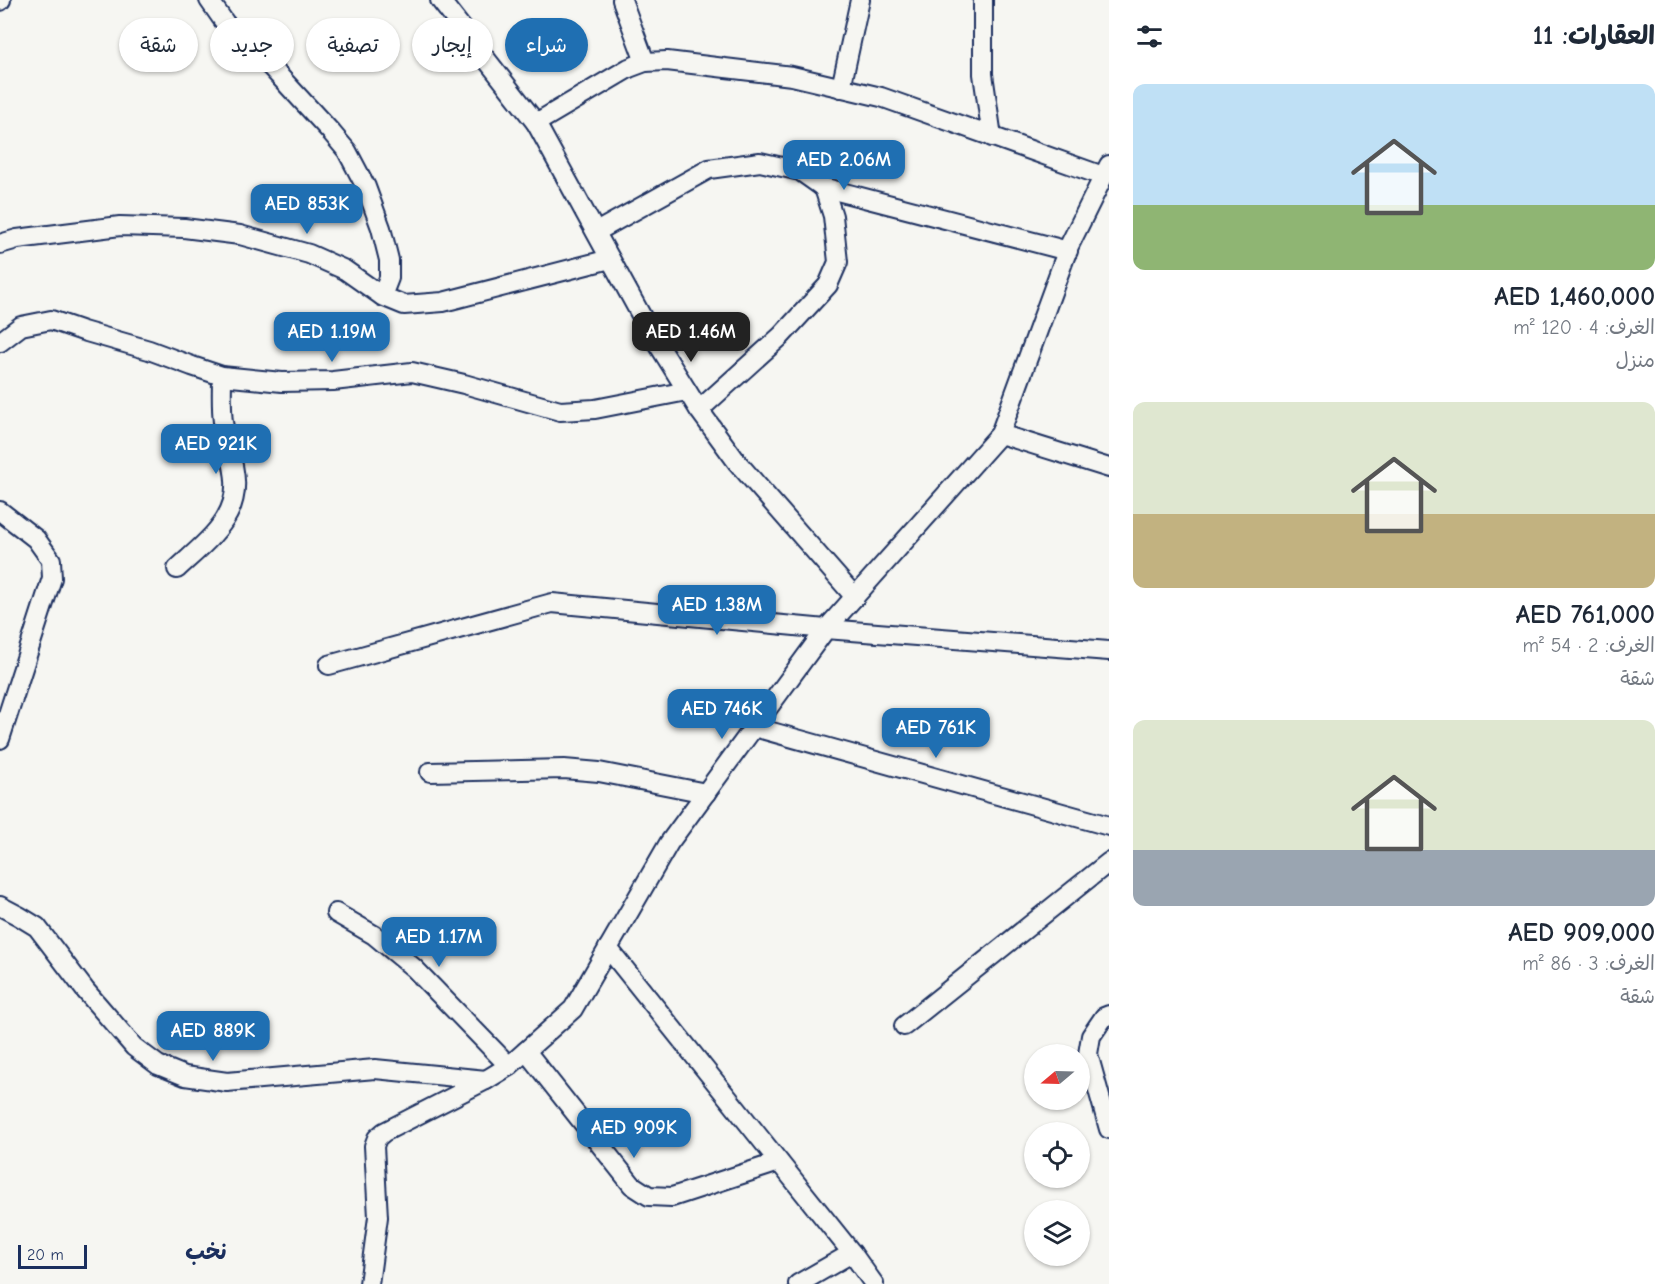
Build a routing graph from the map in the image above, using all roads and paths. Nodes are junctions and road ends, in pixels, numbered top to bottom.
1 (209, 0) edge
2 (440, 0) edge
3 (622, 0) edge
4 (860, 0) edge
5 (983, 0) edge
6 (645, 62) junction
7 (841, 88) junction
8 (536, 123) junction
9 (992, 136) junction
10 (1106, 170) edge
11 (822, 187) junction
12 (596, 232) junction
13 (0, 244) edge
14 (1068, 251) junction
15 (610, 259) junction
16 (382, 296) junction
17 (0, 342) edge
18 (222, 375) junction
19 (687, 391) junction
20 (699, 410) junction
21 (1000, 434) junction
22 (1109, 468) edge
23 (0, 511) edge
24 (177, 569) dead end
25 (855, 597) junction
26 (826, 629) junction
27 (1109, 651) edge
28 (329, 665) dead end
29 (7, 694) edge
30 (754, 727) junction
31 (0, 740) edge
32 (430, 772) dead end
33 (706, 793) junction
34 (1109, 826) edge
35 (1109, 862) edge
36 (0, 906) edge
37 (336, 913) dead end
38 (608, 948) junction
39 (1109, 1015) edge
40 (904, 1026) dead end
41 (525, 1051) junction
42 (509, 1066) junction
43 (486, 1080) junction
44 (1109, 1129) edge
45 (779, 1162) junction
46 (852, 1253) junction
47 (369, 1284) edge
48 (798, 1284) edge
49 (874, 1284) edge

1 - 16 street
2 - 8 street
3 - 6 street
4 - 7 street
5 - 9 street
6 - 7 street
6 - 8 street
7 - 9 street
8 - 12 street
9 - 10 street
10 - 14 street
11 - 12 street
11 - 14 street
11 - 20 street
12 - 15 street
13 - 16 street
14 - 21 street
15 - 16 street
15 - 19 street
17 - 18 street
18 - 19 street
18 - 24 street
19 - 20 street
20 - 25 street
21 - 22 street
21 - 25 street
23 - 29 street
25 - 26 street
26 - 27 street
26 - 28 street
26 - 30 street
29 - 31 street
30 - 33 street
30 - 34 street
32 - 33 street
33 - 38 street
35 - 40 street
36 - 43 street
37 - 42 street
38 - 41 street
38 - 45 street
39 - 44 street
41 - 42 street
41 - 45 street
42 - 43 street
43 - 47 street
45 - 46 street
46 - 48 street
46 - 49 street

